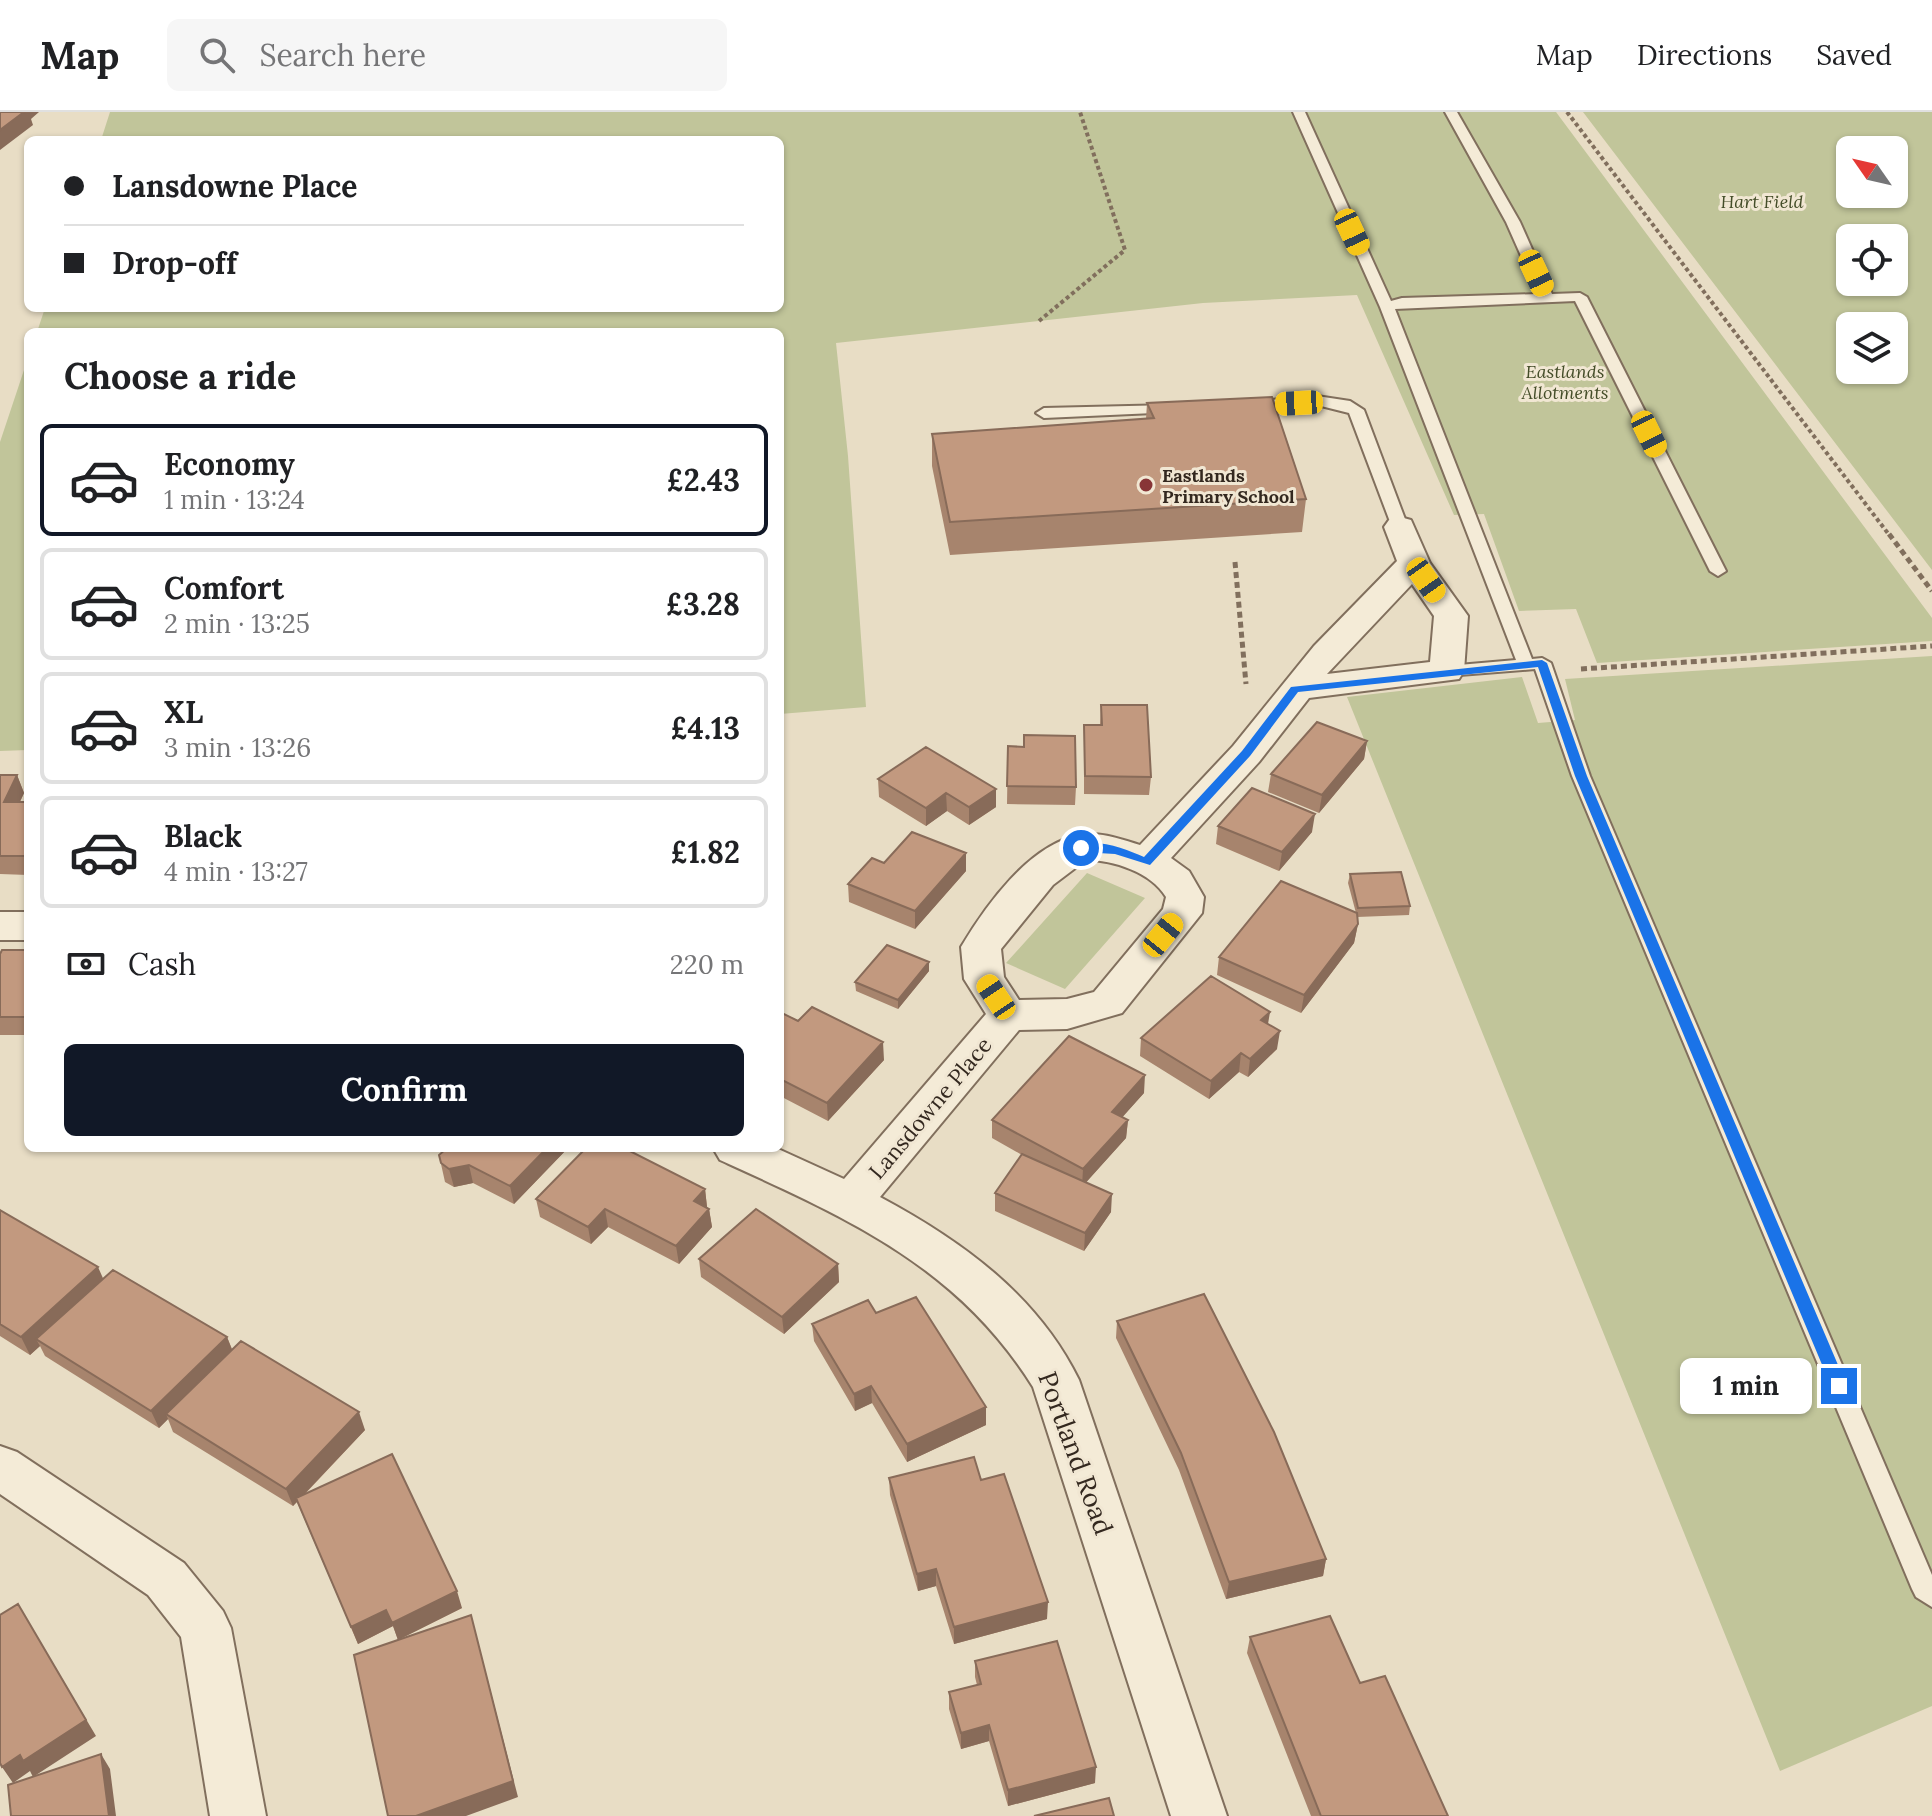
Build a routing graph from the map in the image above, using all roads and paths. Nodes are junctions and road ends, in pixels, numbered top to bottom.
1 (1080, 112) edge
2 (1299, 112) edge
3 (1451, 112) edge
4 (1567, 112) edge
5 (1547, 298) junction
6 (1387, 307) junction
7 (1039, 321) dead end
8 (1227, 407) edge
9 (1181, 409) edge
10 (1044, 413) dead end
11 (1400, 527) joint
12 (1235, 562) dead end
13 (1414, 563) junction
14 (1718, 571) dead end
15 (1932, 591) edge
16 (1932, 646) edge
17 (1526, 664) junction
18 (1447, 671) junction
19 (1544, 672) junction
20 (1295, 689) junction
21 (1246, 694) dead end
22 (1146, 862) junction
23 (0, 926) edge
24 (24, 926) edge
25 (1008, 1015) junction
26 (744, 1152) edge
27 (851, 1201) junction
28 (0, 1467) edge
29 (1932, 1595) edge
30 (238, 1816) edge
31 (1199, 1816) edge

1 - 7 path
2 - 6 lane
3 - 5 lane
4 - 15 path
5 - 6 lane
5 - 14 lane
6 - 17 lane
8 - 11 lane
9 - 10 lane
11 - 13 street
12 - 21 path
13 - 18 street
13 - 20 street
16 - 19 path
17 - 18 lane
17 - 19 lane
18 - 20 street
19 - 29 lane
20 - 22 street
22 - 25 street
22 - 25 street
23 - 24 street
25 - 27 street, Lansdowne Place
26 - 27 street, Portland Road
27 - 31 street, Portland Road
28 - 30 street

